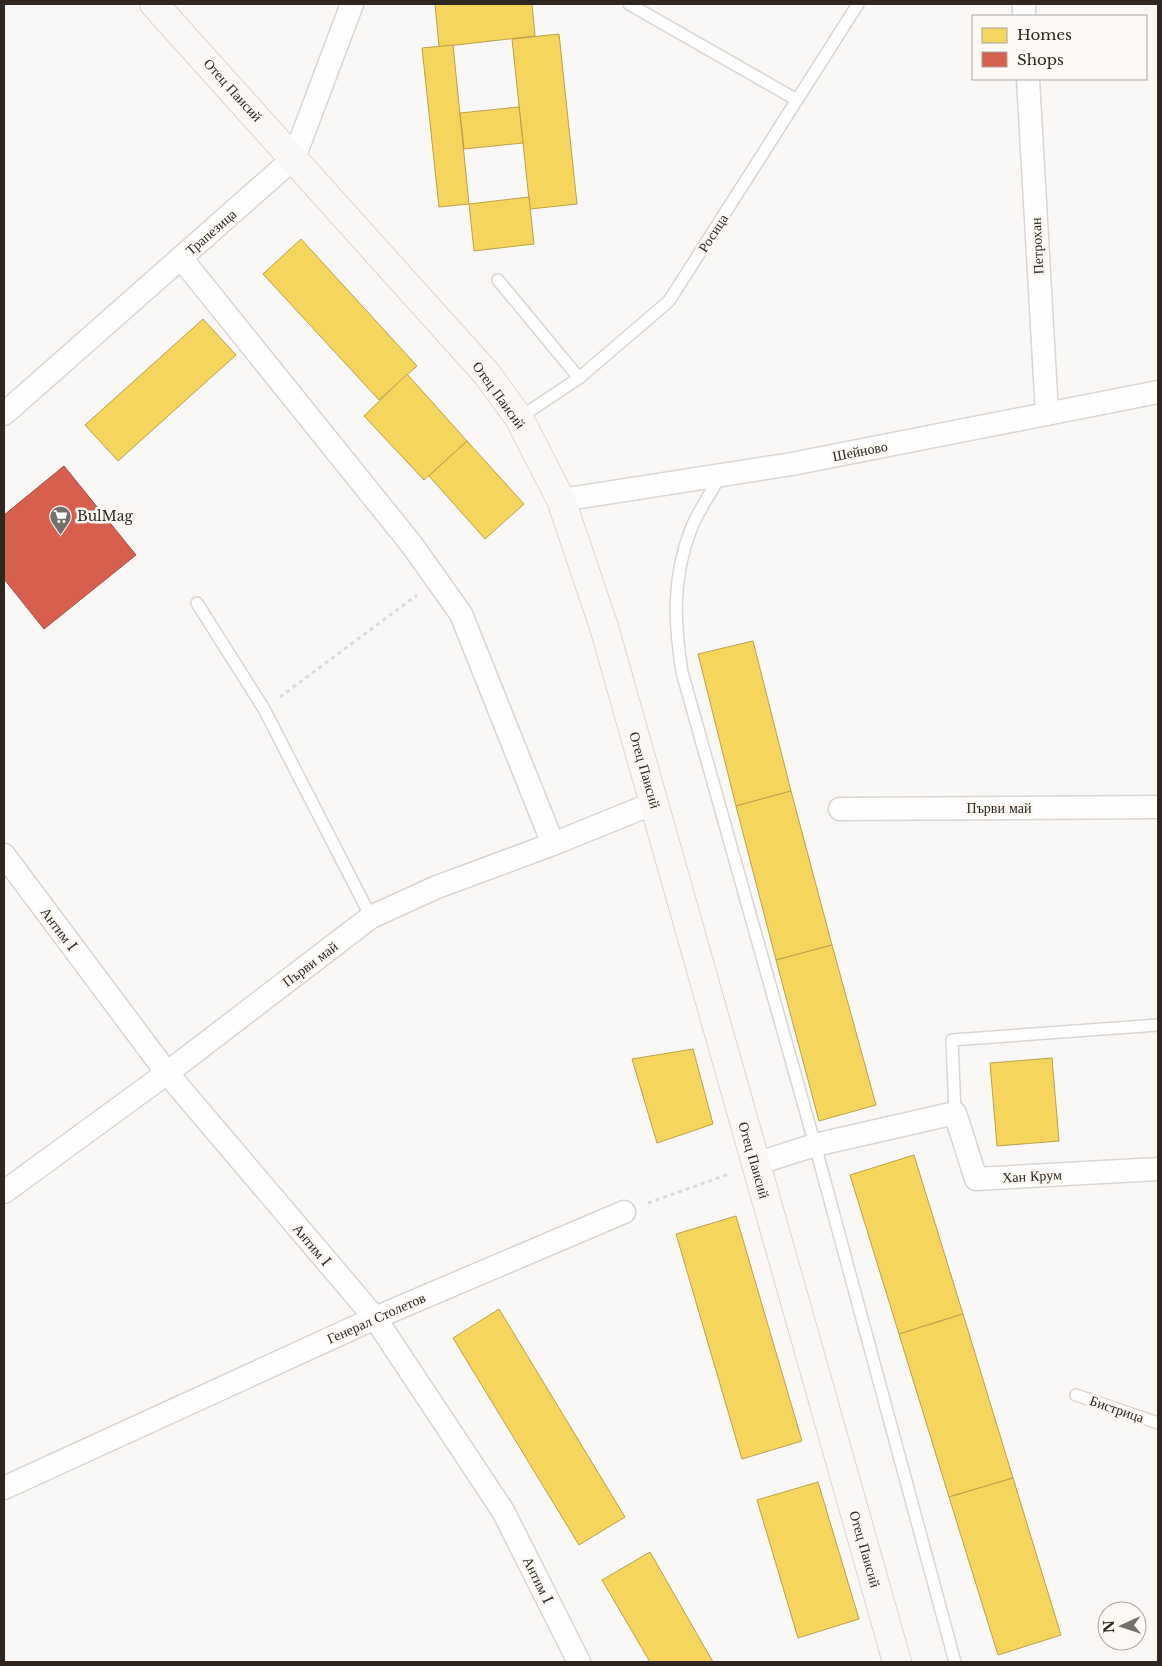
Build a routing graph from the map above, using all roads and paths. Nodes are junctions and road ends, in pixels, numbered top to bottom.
1 (154, 4) edge
2 (352, 4) edge
3 (629, 4) edge
4 (858, 4) edge
5 (1028, 80) edge
6 (797, 100) junction
7 (294, 158) junction
8 (181, 258) junction
9 (498, 280) dead end
10 (579, 378) junction
11 (1158, 392) edge
12 (4, 414) edge
13 (1047, 414) junction
14 (519, 418) junction
15 (721, 475) junction
16 (561, 500) junction
17 (438, 580) junction
18 (196, 603) dead end
19 (264, 709) junction
20 (654, 803) junction
21 (1158, 807) edge
22 (840, 808) dead end
23 (553, 844) junction
24 (4, 855) edge
25 (371, 917) junction
26 (1158, 1025) edge
27 (167, 1073) junction
28 (955, 1113) junction
29 (815, 1145) junction
30 (755, 1164) junction
31 (1158, 1169) edge
32 (4, 1192) edge
33 (624, 1212) joint
34 (375, 1318) junction
35 (1076, 1395) dead end
36 (1158, 1423) edge
37 (4, 1488) edge
38 (579, 1662) edge
39 (897, 1662) edge
40 (954, 1662) edge

1 - 7 main road, Отец Паисий
2 - 7 street, Трапезица
3 - 6 lane
4 - 6 lane, Росица
5 - 13 street, Петрохан
6 - 10 lane, Росица
7 - 8 street, Трапезица
7 - 14 main road, Отец Паисий
8 - 12 street, Трапезица
8 - 17 street
9 - 10 lane
10 - 14 lane, Росица
11 - 13 street, Шейново
13 - 15 street, Шейново
14 - 16 main road, Отец Паисий
15 - 16 street, Шейново
15 - 29 lane
16 - 20 main road, Отец Паисий
17 - 19 path
17 - 23 street
18 - 19 lane
19 - 25 lane
20 - 23 street, Първи май
20 - 30 main road, Отец Паисий
21 - 22 street, Първи май
23 - 25 street, Първи май
24 - 27 street, Антим I
25 - 27 street, Първи май
26 - 28 lane
27 - 32 street, Първи май
27 - 34 street, Антим I
28 - 29 street
28 - 31 street, Хан Крум
29 - 30 street
29 - 40 lane
30 - 33 path
30 - 39 main road, Отец Паисий
33 - 34 street, Генерал Столетов
34 - 37 street, Генерал Столетов
34 - 38 street, Антим I
35 - 36 lane, Бистрица

